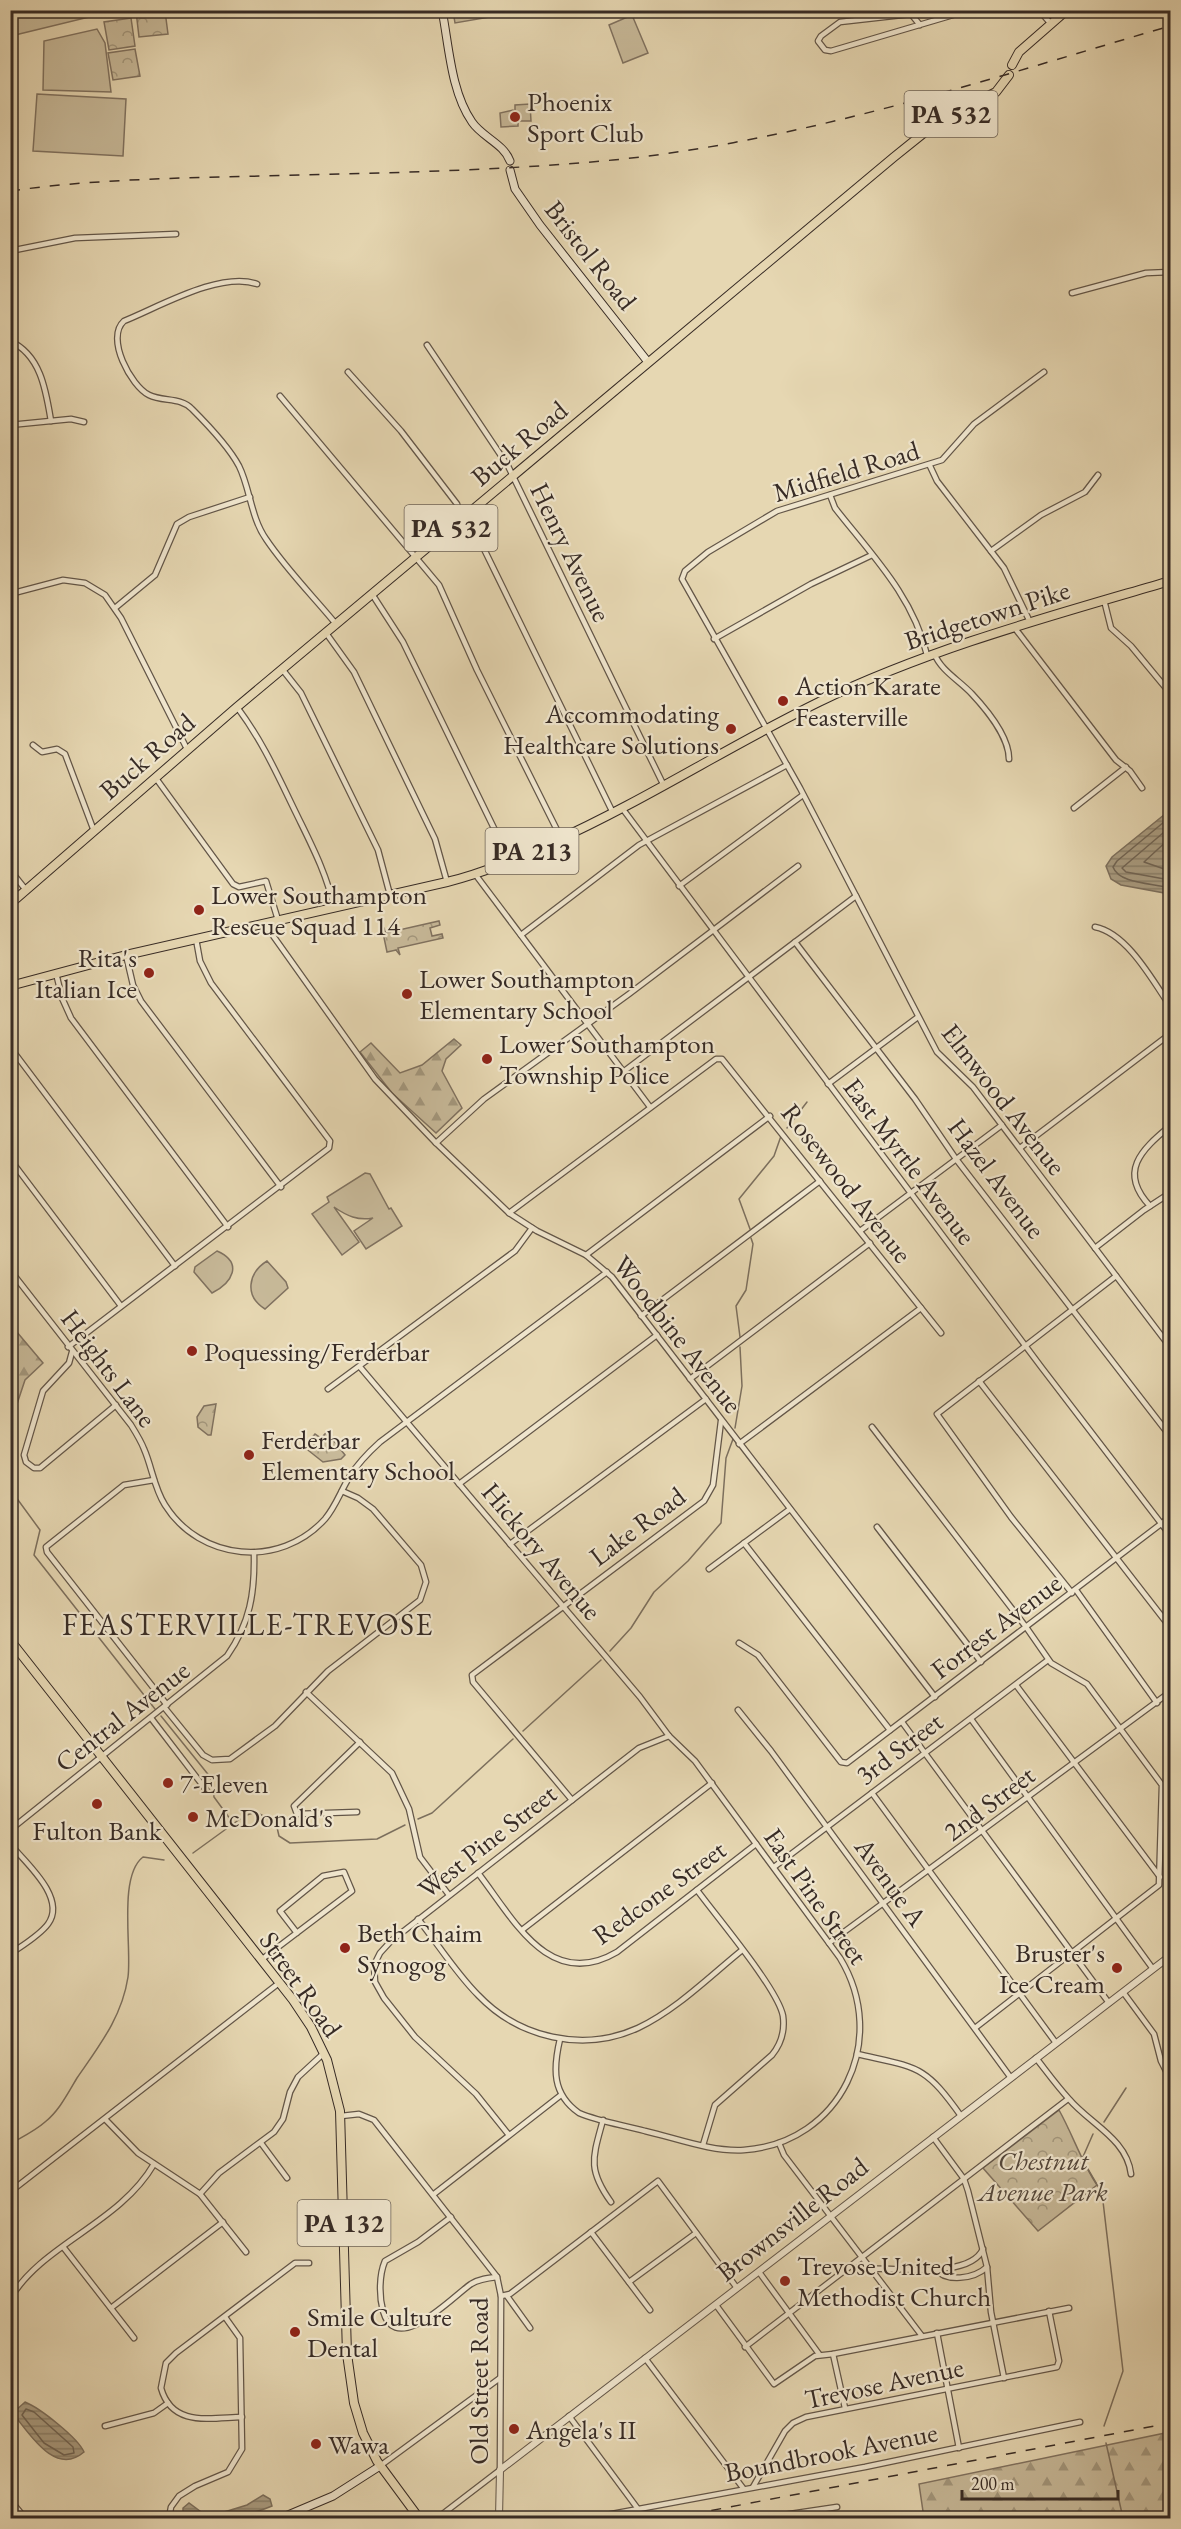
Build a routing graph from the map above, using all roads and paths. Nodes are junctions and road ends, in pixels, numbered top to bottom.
1 (442, 10) edge
2 (970, 10) edge
3 (1039, 10) edge
4 (1067, 10) edge
5 (1051, 24) junction
6 (920, 25) junction
7 (1012, 65) dead end
8 (1009, 75) dead end
9 (510, 161) dead end
10 (510, 170) dead end
11 (176, 234) dead end
12 (10, 251) edge
13 (1170, 272) edge
14 (257, 284) dead end
15 (1072, 293) dead end
16 (10, 340) edge
17 (427, 345) dead end
18 (648, 362) junction
19 (348, 372) dead end
20 (1044, 372) dead end
21 (280, 396) dead end
22 (51, 422) junction
23 (84, 422) dead end
24 (10, 425) edge
25 (930, 466) junction
26 (512, 475) junction
27 (1098, 475) dead end
28 (830, 495) junction
29 (250, 497) junction
30 (462, 519) junction
31 (991, 551) junction
32 (872, 555) junction
33 (416, 557) junction
34 (682, 577) joint
35 (1170, 580) edge
36 (10, 594) edge
37 (372, 594) junction
38 (1104, 600) junction
39 (115, 608) junction
40 (1030, 622) junction
41 (336, 624) junction
42 (1014, 627) junction
43 (326, 633) junction
44 (714, 639) junction
45 (931, 654) junction
46 (282, 669) junction
47 (1170, 693) edge
48 (237, 707) junction
49 (767, 730) junction
50 (33, 745) dead end
51 (187, 749) junction
52 (1009, 759) dead end
53 (787, 765) junction
54 (1125, 767) junction
55 (155, 777) junction
56 (664, 786) junction
57 (1142, 788) dead end
58 (803, 795) junction
59 (622, 808) junction
60 (1074, 808) dead end
61 (613, 813) junction
62 (94, 831) junction
63 (561, 838) junction
64 (646, 842) junction
65 (510, 861) junction
66 (798, 866) dead end
67 (10, 870) edge
68 (475, 874) junction
69 (447, 882) junction
70 (679, 886) junction
71 (26, 890) junction
72 (390, 895) junction
73 (856, 896) junction
74 (10, 904) edge
75 (334, 908) junction
76 (278, 920) junction
77 (264, 923) junction
78 (1095, 927) dead end
79 (713, 931) junction
80 (521, 935) junction
81 (196, 939) junction
82 (795, 942) junction
83 (126, 955) junction
84 (56, 973) junction
85 (748, 977) junction
86 (10, 986) edge
87 (1170, 1006) edge
88 (918, 1017) junction
89 (588, 1024) junction
90 (1170, 1034) edge
91 (10, 1047) edge
92 (876, 1048) junction
93 (623, 1072) junction
94 (828, 1084) junction
95 (650, 1107) junction
96 (770, 1116) junction
97 (1002, 1125) junction
98 (1170, 1126) edge
99 (436, 1143) junction
100 (1020, 1148) junction
101 (10, 1159) edge
102 (956, 1159) junction
103 (820, 1181) junction
104 (281, 1187) junction
105 (911, 1193) junction
106 (1170, 1193) edge
107 (1150, 1206) junction
108 (509, 1213) junction
109 (228, 1227) junction
110 (532, 1228) junction
111 (860, 1231) junction
112 (870, 1243) junction
113 (1095, 1248) junction
114 (586, 1255) junction
115 (175, 1266) junction
116 (10, 1270) edge
117 (607, 1272) junction
118 (1116, 1276) junction
119 (121, 1306) junction
120 (921, 1308) junction
121 (1074, 1309) junction
122 (641, 1316) junction
123 (941, 1333) dead end
124 (657, 1335) junction
125 (1025, 1346) junction
126 (68, 1347) junction
127 (1170, 1347) edge
128 (72, 1352) junction
129 (360, 1366) junction
130 (690, 1379) junction
131 (979, 1381) junction
132 (328, 1389) dead end
133 (706, 1399) junction
134 (116, 1406) junction
135 (722, 1420) junction
136 (406, 1422) junction
137 (872, 1427) dead end
138 (1170, 1436) edge
139 (739, 1444) junction
140 (154, 1479) junction
141 (459, 1484) junction
142 (342, 1491) junction
143 (790, 1509) junction
144 (1170, 1517) edge
145 (1162, 1524) junction
146 (877, 1527) dead end
147 (1170, 1535) edge
148 (744, 1543) junction
149 (510, 1544) junction
150 (254, 1553) junction
151 (1117, 1558) junction
152 (709, 1569) dead end
153 (1074, 1591) junction
154 (562, 1606) junction
155 (1026, 1627) junction
156 (1170, 1627) edge
157 (10, 1640) edge
158 (739, 1643) dead end
159 (1048, 1660) junction
160 (981, 1662) junction
161 (1016, 1685) junction
162 (306, 1692) junction
163 (1170, 1692) edge
164 (935, 1697) junction
165 (1157, 1703) junction
166 (166, 1706) junction
167 (738, 1710) dead end
168 (151, 1718) junction
169 (971, 1719) junction
170 (902, 1722) junction
171 (890, 1730) junction
172 (1121, 1730) junction
173 (669, 1736) junction
174 (360, 1742) junction
175 (925, 1753) junction
176 (102, 1757) junction
177 (1075, 1764) junction
178 (712, 1783) junction
179 (207, 1791) dead end
180 (872, 1793) junction
181 (1029, 1798) junction
182 (572, 1800) junction
183 (357, 1812) dead end
184 (826, 1827) junction
185 (10, 1830) edge
186 (983, 1832) junction
187 (10, 1844) edge
188 (756, 1844) junction
189 (774, 1867) junction
190 (929, 1871) junction
191 (478, 1873) junction
192 (1160, 1878) junction
193 (697, 1890) junction
194 (448, 1895) junction
195 (883, 1905) junction
196 (1116, 1918) junction
197 (418, 1919) junction
198 (522, 1930) junction
199 (297, 1933) junction
200 (829, 1943) junction
201 (741, 1951) junction
202 (10, 1954) edge
203 (1072, 1954) junction
204 (1170, 1956) edge
205 (261, 1960) junction
206 (1154, 1969) junction
207 (279, 1983) junction
208 (1123, 1992) junction
209 (1020, 1994) junction
210 (1109, 2002) junction
211 (975, 2028) junction
212 (560, 2038) junction
213 (1056, 2043) junction
214 (324, 2053) junction
215 (857, 2054) junction
216 (1036, 2058) junction
217 (1011, 2078) junction
218 (1170, 2079) edge
219 (561, 2095) junction
220 (1068, 2099) junction
221 (341, 2116) junction
222 (961, 2116) junction
223 (105, 2119) junction
224 (603, 2120) junction
225 (509, 2135) junction
226 (933, 2137) junction
227 (779, 2142) junction
228 (261, 2143) junction
229 (703, 2145) junction
230 (154, 2164) junction
231 (1131, 2174) dead end
232 (287, 2178) dead end
233 (964, 2179) junction
234 (10, 2192) edge
235 (200, 2194) junction
236 (434, 2194) junction
237 (611, 2202) dead end
238 (831, 2216) junction
239 (451, 2217) junction
240 (223, 2222) junction
241 (591, 2232) junction
242 (696, 2233) junction
243 (64, 2248) junction
244 (983, 2249) junction
245 (246, 2252) dead end
246 (863, 2258) junction
247 (309, 2263) dead end
248 (987, 2267) junction
249 (934, 2268) junction
250 (871, 2269) junction
251 (759, 2272) junction
252 (497, 2277) junction
253 (629, 2282) junction
254 (737, 2288) junction
255 (504, 2296) junction
256 (10, 2299) edge
257 (716, 2305) junction
258 (111, 2308) junction
259 (1069, 2308) dead end
260 (650, 2310) dead end
261 (1049, 2312) junction
262 (789, 2313) junction
263 (225, 2317) junction
264 (993, 2322) junction
265 (530, 2328) dead end
266 (937, 2333) junction
267 (922, 2336) junction
268 (134, 2338) dead end
269 (745, 2346) junction
270 (819, 2354) junction
271 (833, 2354) junction
272 (645, 2358) junction
273 (500, 2378) junction
274 (1004, 2378) junction
275 (948, 2389) junction
276 (168, 2403) junction
277 (845, 2408) junction
278 (569, 2416) junction
279 (242, 2417) junction
280 (1080, 2422) dead end
281 (105, 2426) dead end
282 (959, 2448) junction
283 (380, 2466) junction
284 (500, 2470) junction
285 (753, 2487) junction
286 (743, 2488) junction
287 (10, 2500) edge
288 (837, 2507) dead end
289 (638, 2509) junction
290 (440, 2516) dead end
291 (25, 2518) edge
292 (169, 2518) edge
293 (281, 2518) edge
294 (419, 2518) edge
295 (499, 2518) edge
296 (590, 2518) edge
297 (763, 2518) edge

1 - 9 main road
2 - 6 street
3 - 5 street
4 - 5 main road, PA 532
5 - 7 main road, PA 532
6 - 6 street
8 - 18 main road, Buck Road / PA 532
10 - 18 main road, Bristol Road
11 - 12 street
13 - 15 street
14 - 29 street
16 - 22 street
17 - 26 street, Henry Avenue
18 - 26 main road, Buck Road / PA 532
19 - 30 street
20 - 25 street, Midfield Road
21 - 33 street
22 - 23 street
22 - 24 street
25 - 28 street, Midfield Road
25 - 31 street
26 - 30 main road, Buck Road / PA 532
26 - 56 street, Henry Avenue
27 - 31 street
28 - 32 street
28 - 34 street, Midfield Road
29 - 39 street
29 - 41 street
30 - 33 main road, Buck Road / PA 532
30 - 61 street
31 - 40 street
32 - 44 street
32 - 45 street
33 - 37 main road, Buck Road / PA 532
33 - 63 street
34 - 44 street, Elmwood Avenue
35 - 38 main road, Bridgetown Pike / PA 213
36 - 39 street
37 - 41 main road, Buck Road / PA 532
37 - 65 street
38 - 40 main road, Bridgetown Pike / PA 213
38 - 47 street
39 - 51 street
40 - 42 main road, Bridgetown Pike / PA 213
41 - 43 main road, Buck Road / PA 532
42 - 45 main road, Bridgetown Pike / PA 213
42 - 54 street
43 - 46 main road, Buck Road / PA 532
43 - 69 street
44 - 49 street, Elmwood Avenue
45 - 49 main road, Bridgetown Pike / PA 213
45 - 52 street
46 - 48 main road, Buck Road / PA 532
46 - 72 street
48 - 51 main road, Buck Road / PA 532
48 - 75 street
49 - 53 street, Elmwood Avenue
49 - 56 main road, Bridgetown Pike / PA 213
50 - 62 street
51 - 55 main road, Buck Road / PA 532
53 - 58 street, Elmwood Avenue
53 - 64 street
54 - 57 street
54 - 60 street
55 - 62 main road, Buck Road / PA 532
55 - 76 street
56 - 59 main road, Bridgetown Pike / PA 213
58 - 70 street
58 - 73 street, Elmwood Avenue
59 - 61 main road, Bridgetown Pike / PA 213
59 - 64 street, East Myrtle Avenue
61 - 63 main road, Bridgetown Pike / PA 213
62 - 71 main road, Buck Road / PA 532
63 - 65 main road, Bridgetown Pike / PA 213
64 - 70 street, East Myrtle Avenue
64 - 80 street
65 - 68 main road, Bridgetown Pike / PA 213
66 - 79 street
67 - 71 street
68 - 69 main road, Bridgetown Pike / PA 213
68 - 80 street
69 - 72 main road, Bridgetown Pike / PA 213
70 - 79 street, East Myrtle Avenue
71 - 74 main road, Buck Road / PA 532
72 - 75 main road, Bridgetown Pike / PA 213
73 - 82 street
73 - 88 street, Elmwood Avenue
75 - 76 main road, Bridgetown Pike / PA 213
76 - 77 main road, Bridgetown Pike / PA 213
77 - 81 main road, Bridgetown Pike / PA 213
77 - 99 street, Woodbine Avenue
78 - 87 street
79 - 85 street, East Myrtle Avenue
79 - 89 street
80 - 89 street
81 - 83 main road, Bridgetown Pike / PA 213
81 - 104 street
82 - 85 street
82 - 92 street, Hazel Avenue
83 - 84 main road, Bridgetown Pike / PA 213
83 - 104 street
84 - 86 main road, Bridgetown Pike / PA 213
84 - 109 street
85 - 93 street
85 - 94 street, East Myrtle Avenue
88 - 92 street
88 - 97 street, Elmwood Avenue
89 - 93 street
89 - 99 street
90 - 100 street
91 - 115 street
92 - 94 street
92 - 102 street, Hazel Avenue
93 - 95 street
94 - 105 street, East Myrtle Avenue
95 - 96 street, Rosewood Avenue
95 - 108 street
96 - 103 street, Rosewood Avenue
96 - 114 street
97 - 100 street, Elmwood Avenue
97 - 102 street
98 - 107 street
99 - 108 street, Woodbine Avenue
100 - 113 street, Elmwood Avenue
101 - 119 street
102 - 105 street
102 - 121 street, Hazel Avenue
103 - 111 street, Rosewood Avenue
103 - 122 street
104 - 109 street
105 - 111 street
105 - 125 street, East Myrtle Avenue
106 - 107 street
107 - 113 street
108 - 110 street, Woodbine Avenue
109 - 115 street
110 - 114 street, Woodbine Avenue
110 - 129 street
111 - 112 street, Rosewood Avenue
112 - 120 street, Rosewood Avenue
112 - 130 street
113 - 118 street, Elmwood Avenue
114 - 117 street, Woodbine Avenue
115 - 119 street
116 - 126 street, Heights Lane
117 - 122 street, Woodbine Avenue
117 - 136 street, Heights Lane
118 - 121 street
118 - 127 street, Elmwood Avenue
119 - 126 street
120 - 123 street, Rosewood Avenue
120 - 139 street
121 - 125 street
121 - 138 street, Hazel Avenue
122 - 124 street, Woodbine Avenue
124 - 130 street, Woodbine Avenue
124 - 141 street
125 - 131 street
125 - 145 street, East Myrtle Avenue
126 - 128 street, Heights Lane
128 - 134 street, Heights Lane
128 - 134 street
129 - 132 street
129 - 136 street, Hickory Avenue
130 - 133 street, Woodbine Avenue
131 - 151 street
131 - 153 street
133 - 135 street, Woodbine Avenue
133 - 149 street
134 - 140 street, Heights Lane
135 - 139 street, Woodbine Avenue
135 - 154 street, Lake Road
136 - 141 street, Hickory Avenue
136 - 142 street, Heights Lane
137 - 155 street
139 - 143 street, Woodbine Avenue
140 - 150 street, Heights Lane
140 - 166 street
141 - 149 street, Hickory Avenue
142 - 150 street, Heights Lane
142 - 162 street
143 - 148 street
143 - 164 street, Woodbine Avenue
144 - 145 street, Forrest Avenue
145 - 147 street, East Myrtle Avenue
145 - 151 street, Forrest Avenue
146 - 160 street
148 - 152 street
148 - 171 street
149 - 154 street, Hickory Avenue
150 - 166 street, Central Avenue
151 - 153 street, Forrest Avenue
151 - 156 street
153 - 155 street, Forrest Avenue
153 - 165 street
154 - 173 street, Hickory Avenue
154 - 182 street, Lake Road
155 - 159 street
155 - 160 street, Forrest Avenue
157 - 176 main road, Street Road / PA 132
158 - 171 street, Forrest Avenue
159 - 161 street, 3rd Street
159 - 172 street
160 - 164 street, Forrest Avenue
161 - 169 street, 3rd Street
161 - 177 street
162 - 166 street
162 - 174 street
163 - 165 street, 2nd Street
164 - 170 street, Forrest Avenue
165 - 172 street, 2nd Street
166 - 168 street, Central Avenue
167 - 184 street, Avenue A
168 - 176 street, Central Avenue
168 - 179 street
169 - 175 street, 3rd Street
169 - 181 street
170 - 171 street, Forrest Avenue
170 - 175 street
172 - 177 street, 2nd Street
172 - 192 street
173 - 178 street, East Pine Street
173 - 182 street, West Pine Street
174 - 183 street
174 - 194 street
175 - 180 street, 3rd Street
175 - 186 street
176 - 185 street, Central Avenue
176 - 205 main road, Street Road / PA 132
177 - 181 street, 2nd Street
177 - 192 street
178 - 188 street, East Pine Street
178 - 198 street
180 - 184 street, 3rd Street
180 - 190 street
181 - 186 street, 2nd Street
181 - 196 street
182 - 191 street, West Pine Street
184 - 189 street, 3rd Street
184 - 195 street, Avenue A
186 - 190 street, 2nd Street
186 - 203 street
187 - 202 street
188 - 189 street, East Pine Street
188 - 193 street, Redcone Street
189 - 200 street, East Pine Street
190 - 195 street, 2nd Street
190 - 209 street
191 - 194 street, West Pine Street
191 - 198 street, Redcone Street
192 - 196 street
193 - 198 street, Redcone Street
193 - 201 street
194 - 197 street, West Pine Street
195 - 200 street, 2nd Street
195 - 211 street, Avenue A
196 - 203 street
196 - 206 street
197 - 212 street
197 - 225 street, West Pine Street
199 - 199 street
199 - 205 street
200 - 215 street, East Pine Street
201 - 212 street
201 - 229 street
203 - 209 street
203 - 210 street
204 - 206 street, Brownsville Road
205 - 207 main road, Street Road / PA 132
206 - 208 street, Brownsville Road
207 - 214 main road, Street Road / PA 132
207 - 223 street
208 - 210 street, Brownsville Road
208 - 218 street
209 - 211 street
209 - 213 street
210 - 213 street, Brownsville Road
211 - 217 street, Avenue A
212 - 219 street
213 - 216 street, Brownsville Road
214 - 221 main road, Street Road / PA 132
214 - 228 street
215 - 222 street
215 - 227 street, East Pine Street
216 - 217 street, Brownsville Road
216 - 220 street
217 - 222 street, Brownsville Road
219 - 224 street, East Pine Street
219 - 225 street
220 - 231 street
220 - 233 street
221 - 236 street, Old Street Road
221 - 283 main road, Street Road / PA 132
222 - 226 street, Brownsville Road
223 - 230 street
223 - 234 street
224 - 229 street, East Pine Street
224 - 237 street
225 - 236 street
226 - 233 street
226 - 238 street, Brownsville Road
227 - 229 street, East Pine Street
227 - 238 street
228 - 232 street
228 - 235 street
230 - 235 street
230 - 243 street
233 - 244 street
233 - 246 street
235 - 240 street
236 - 239 street, Old Street Road
238 - 246 street
238 - 251 street, Brownsville Road
239 - 252 street, Old Street Road
239 - 252 street
240 - 245 street
240 - 258 street
241 - 242 street
241 - 253 street
241 - 255 street
242 - 253 street
242 - 254 street
243 - 256 street
243 - 258 street
244 - 248 street
244 - 249 street
246 - 250 street
246 - 262 street
247 - 263 street
248 - 249 street
248 - 264 street
249 - 250 street
250 - 267 street
251 - 254 street, Brownsville Road
251 - 262 street
252 - 255 street, Old Street Road
253 - 260 street
254 - 257 street, Brownsville Road
255 - 265 street
255 - 273 street, Old Street Road
257 - 269 street
257 - 272 street, Brownsville Road
258 - 268 street
259 - 261 street
261 - 264 street
261 - 274 street, Trevose Avenue
262 - 269 street
262 - 270 street
263 - 276 street
263 - 279 street
264 - 266 street
264 - 274 street
266 - 267 street
266 - 275 street
267 - 271 street
269 - 270 street
270 - 271 street
271 - 277 street
272 - 278 street, Brownsville Road
272 - 286 street
273 - 283 street
273 - 284 street, Old Street Road
274 - 275 street, Trevose Avenue
275 - 277 street, Trevose Avenue
275 - 282 street
276 - 279 street
276 - 281 street
277 - 285 street, Trevose Avenue
278 - 284 street, Brownsville Road
278 - 289 street
279 - 292 street
280 - 282 street, Boundbrook Avenue
282 - 285 street, Boundbrook Avenue
283 - 293 main road
283 - 294 main road, Street Road / PA 132
284 - 290 street, Brownsville Road
284 - 295 street, Old Street Road
285 - 286 street, Boundbrook Avenue
286 - 289 street, Boundbrook Avenue
287 - 291 street
288 - 297 street
289 - 296 street, Boundbrook Avenue

